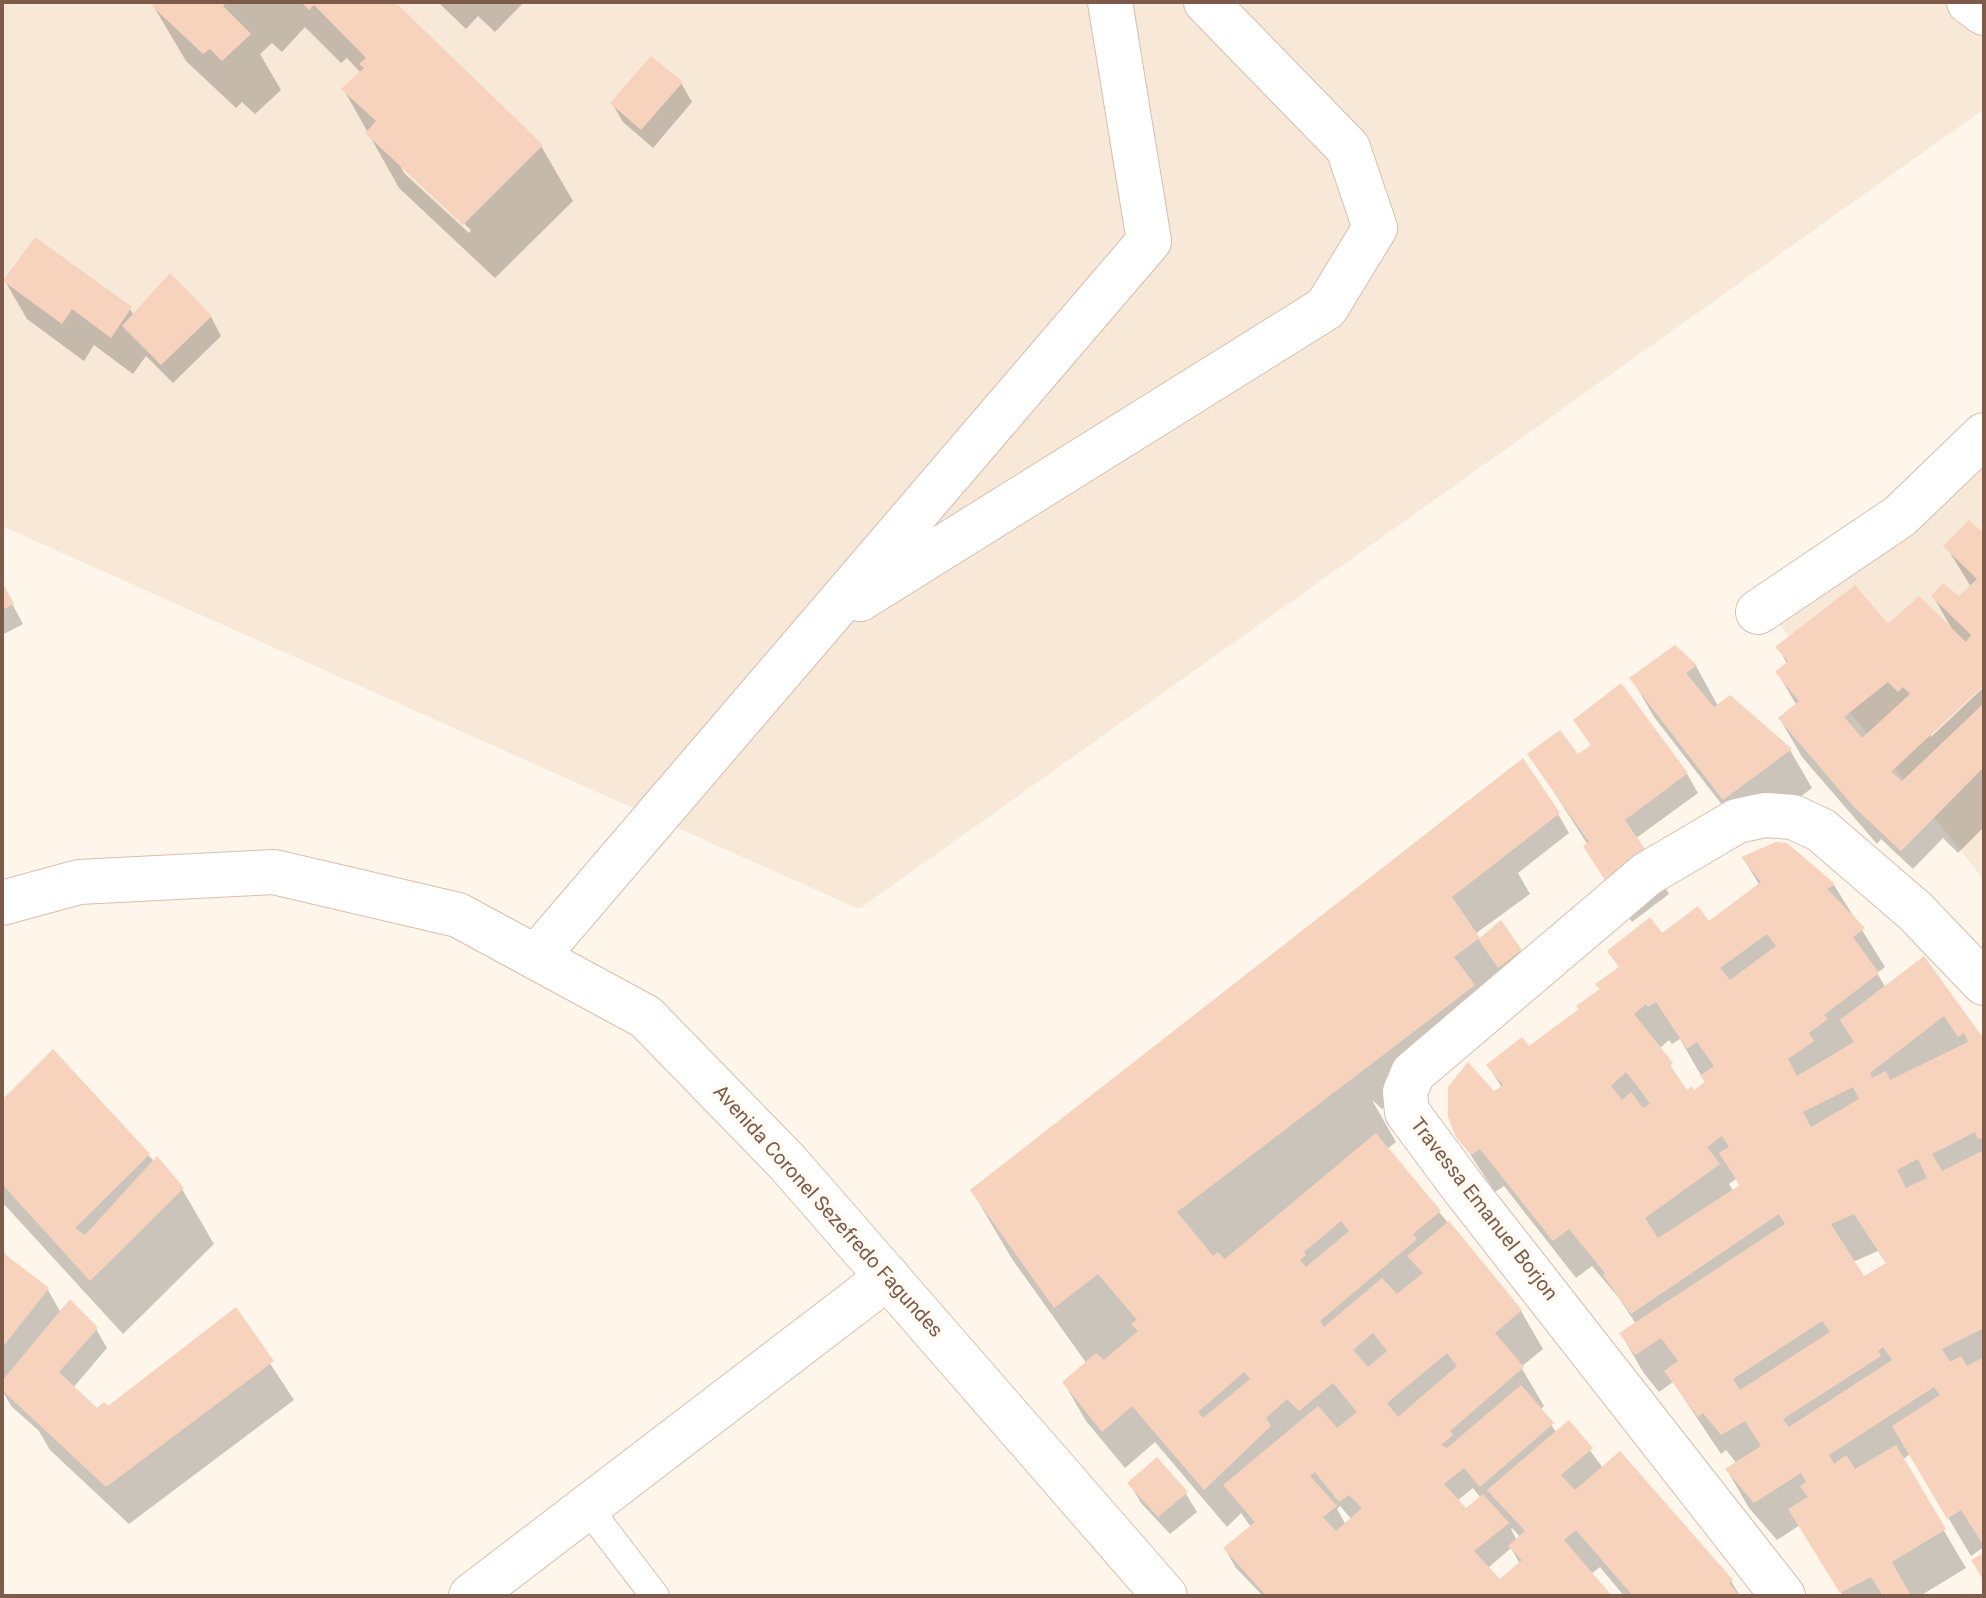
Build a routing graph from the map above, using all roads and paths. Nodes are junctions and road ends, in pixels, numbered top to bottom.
1 (1110, 2) edge
2 (1206, 2) edge
3 (1969, 2) edge
4 (1984, 13) edge
5 (1984, 435) edge
6 (1758, 612) dead end
7 (824, 621) junction
8 (2, 903) edge
9 (536, 957) junction
10 (1984, 983) edge
11 (888, 1277) junction
12 (587, 1507) junction
13 (471, 1596) edge
14 (655, 1596) edge
15 (1165, 1596) edge
16 (1783, 1596) edge

1 - 7 street
2 - 7 street
3 - 4 street
5 - 6 street
7 - 9 street
8 - 9 street, Avenida Coronel Sezefredo Fagundes
9 - 11 street, Avenida Coronel Sezefredo Fagundes
10 - 16 street, Travessa Emanuel Borjon
11 - 12 street
11 - 15 street, Avenida Coronel Sezefredo Fagundes
12 - 13 street
12 - 14 lane

